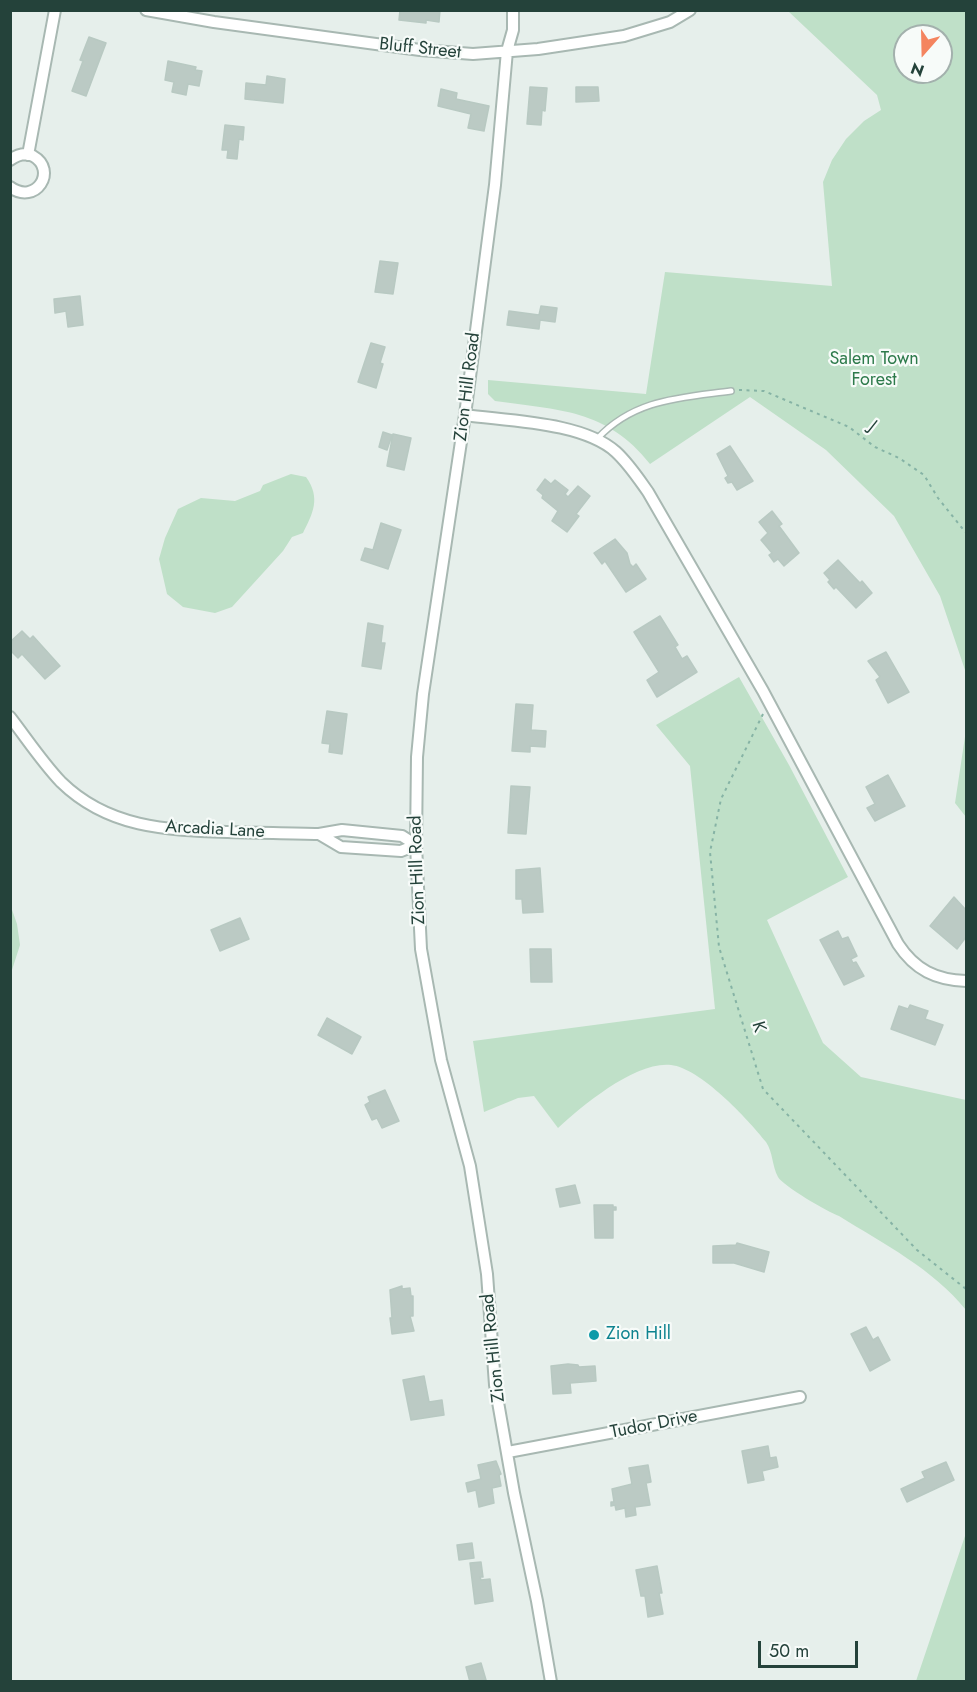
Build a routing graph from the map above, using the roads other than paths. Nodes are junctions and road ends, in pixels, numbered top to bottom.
1 (54, 10) edge
2 (146, 10) edge
3 (513, 10) edge
4 (690, 10) edge
5 (507, 51) junction
6 (28, 154) junction
7 (10, 160) edge
8 (10, 187) edge
9 (731, 391) road end
10 (465, 415) junction
11 (597, 439) junction
12 (10, 717) edge
13 (319, 834) junction
14 (416, 845) junction
15 (966, 981) edge
16 (800, 1397) dead end
17 (508, 1452) junction
18 (551, 1682) edge

1 - 6 street
2 - 5 street, Bluff Street
3 - 5 street, Zion Hill Road
4 - 5 street, Bluff Street
5 - 10 street, Zion Hill Road
6 - 7 street
6 - 8 street
9 - 11 lane
10 - 11 street
10 - 14 street, Zion Hill Road
11 - 15 street
12 - 13 street, Arcadia Lane
13 - 14 street, Arcadia Lane
13 - 14 street, Arcadia Lane
14 - 17 street, Zion Hill Road
16 - 17 street, Tudor Drive
17 - 18 street, Zion Hill Road

